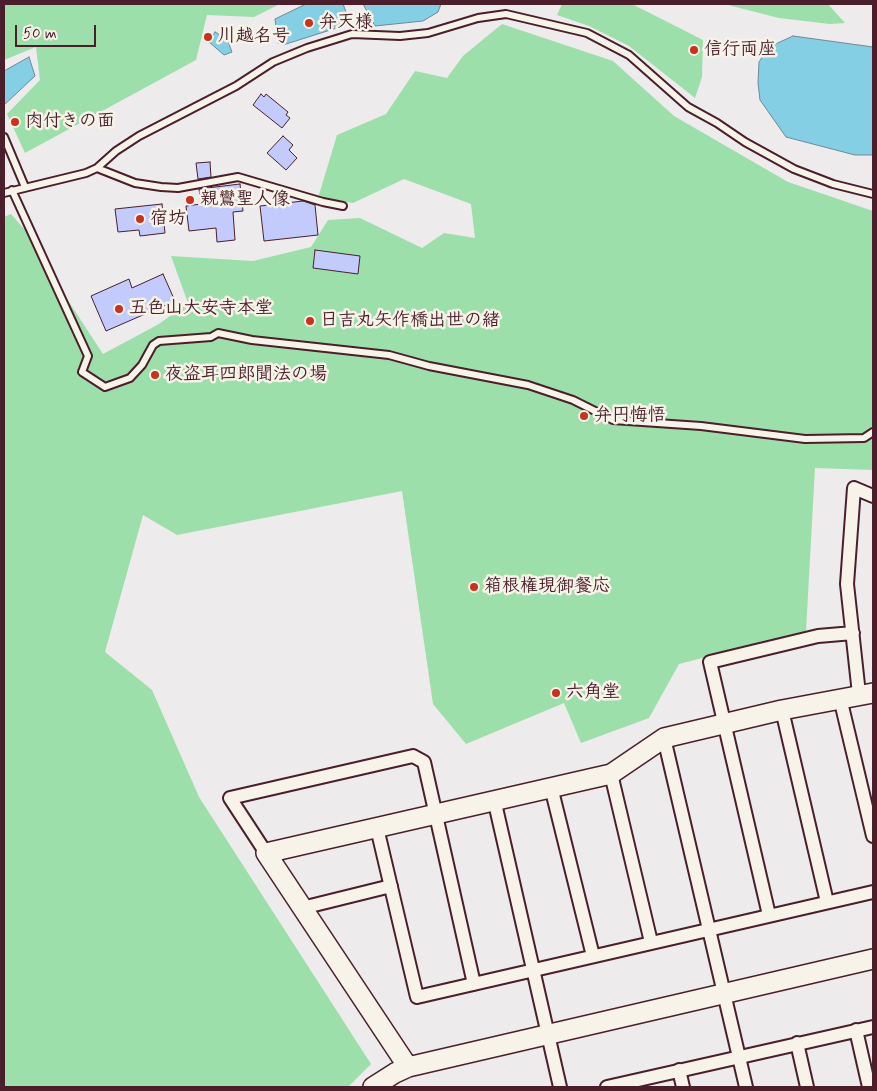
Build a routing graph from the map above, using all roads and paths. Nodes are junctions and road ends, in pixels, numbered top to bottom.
1 (4, 137) edge
2 (97, 168) junction
3 (25, 188) junction
4 (12, 190) junction
5 (4, 193) edge
6 (873, 194) edge
7 (343, 206) dead end
8 (873, 432) edge
9 (873, 496) edge
10 (853, 633) junction
11 (866, 693) edge
12 (840, 698) junction
13 (782, 710) junction
14 (724, 724) junction
15 (664, 738) junction
16 (611, 774) junction
17 (551, 787) junction
18 (494, 799) junction
19 (434, 813) junction
20 (377, 828) junction
21 (873, 836) edge
22 (266, 853) junction
23 (391, 886) junction
24 (873, 892) edge
25 (827, 902) junction
26 (302, 908) junction
27 (769, 915) junction
28 (710, 928) junction
29 (651, 942) junction
30 (593, 956) junction
31 (873, 959) edge
32 (534, 970) junction
33 (474, 984) junction
34 (725, 994) junction
35 (873, 1027) edge
36 (856, 1030) junction
37 (549, 1034) junction
38 (797, 1043) junction
39 (739, 1057) junction
40 (408, 1067) junction
41 (679, 1070) junction
42 (623, 1086) edge
43 (373, 1087) edge
44 (560, 1087) edge
45 (608, 1087) edge
46 (683, 1087) edge
47 (746, 1087) edge
48 (808, 1087) edge
49 (869, 1087) edge

1 - 3 lane
2 - 3 lane
2 - 6 lane
2 - 7 lane
3 - 4 lane
4 - 5 lane
4 - 8 lane
9 - 10 street
10 - 11 street
10 - 14 street
11 - 12 street
12 - 13 street
12 - 21 street
13 - 14 street
13 - 25 street
14 - 15 street
14 - 27 street
15 - 16 street
15 - 28 street
16 - 17 street
16 - 29 street
17 - 18 street
17 - 30 street
18 - 19 street
18 - 32 street
19 - 20 street
19 - 22 street
19 - 33 street
20 - 22 street
20 - 23 street
22 - 26 street
23 - 26 street
23 - 33 street
24 - 25 street
25 - 27 street
26 - 40 street
27 - 28 street
28 - 29 street
28 - 34 street
29 - 30 street
30 - 32 street
31 - 34 street
32 - 33 street
32 - 37 street
34 - 37 street
34 - 39 street
35 - 36 street
36 - 38 street
36 - 49 street
37 - 40 street
37 - 44 street
38 - 39 street
38 - 48 street
39 - 41 street
39 - 47 street
40 - 43 street
41 - 42 street
41 - 46 street
42 - 45 street

